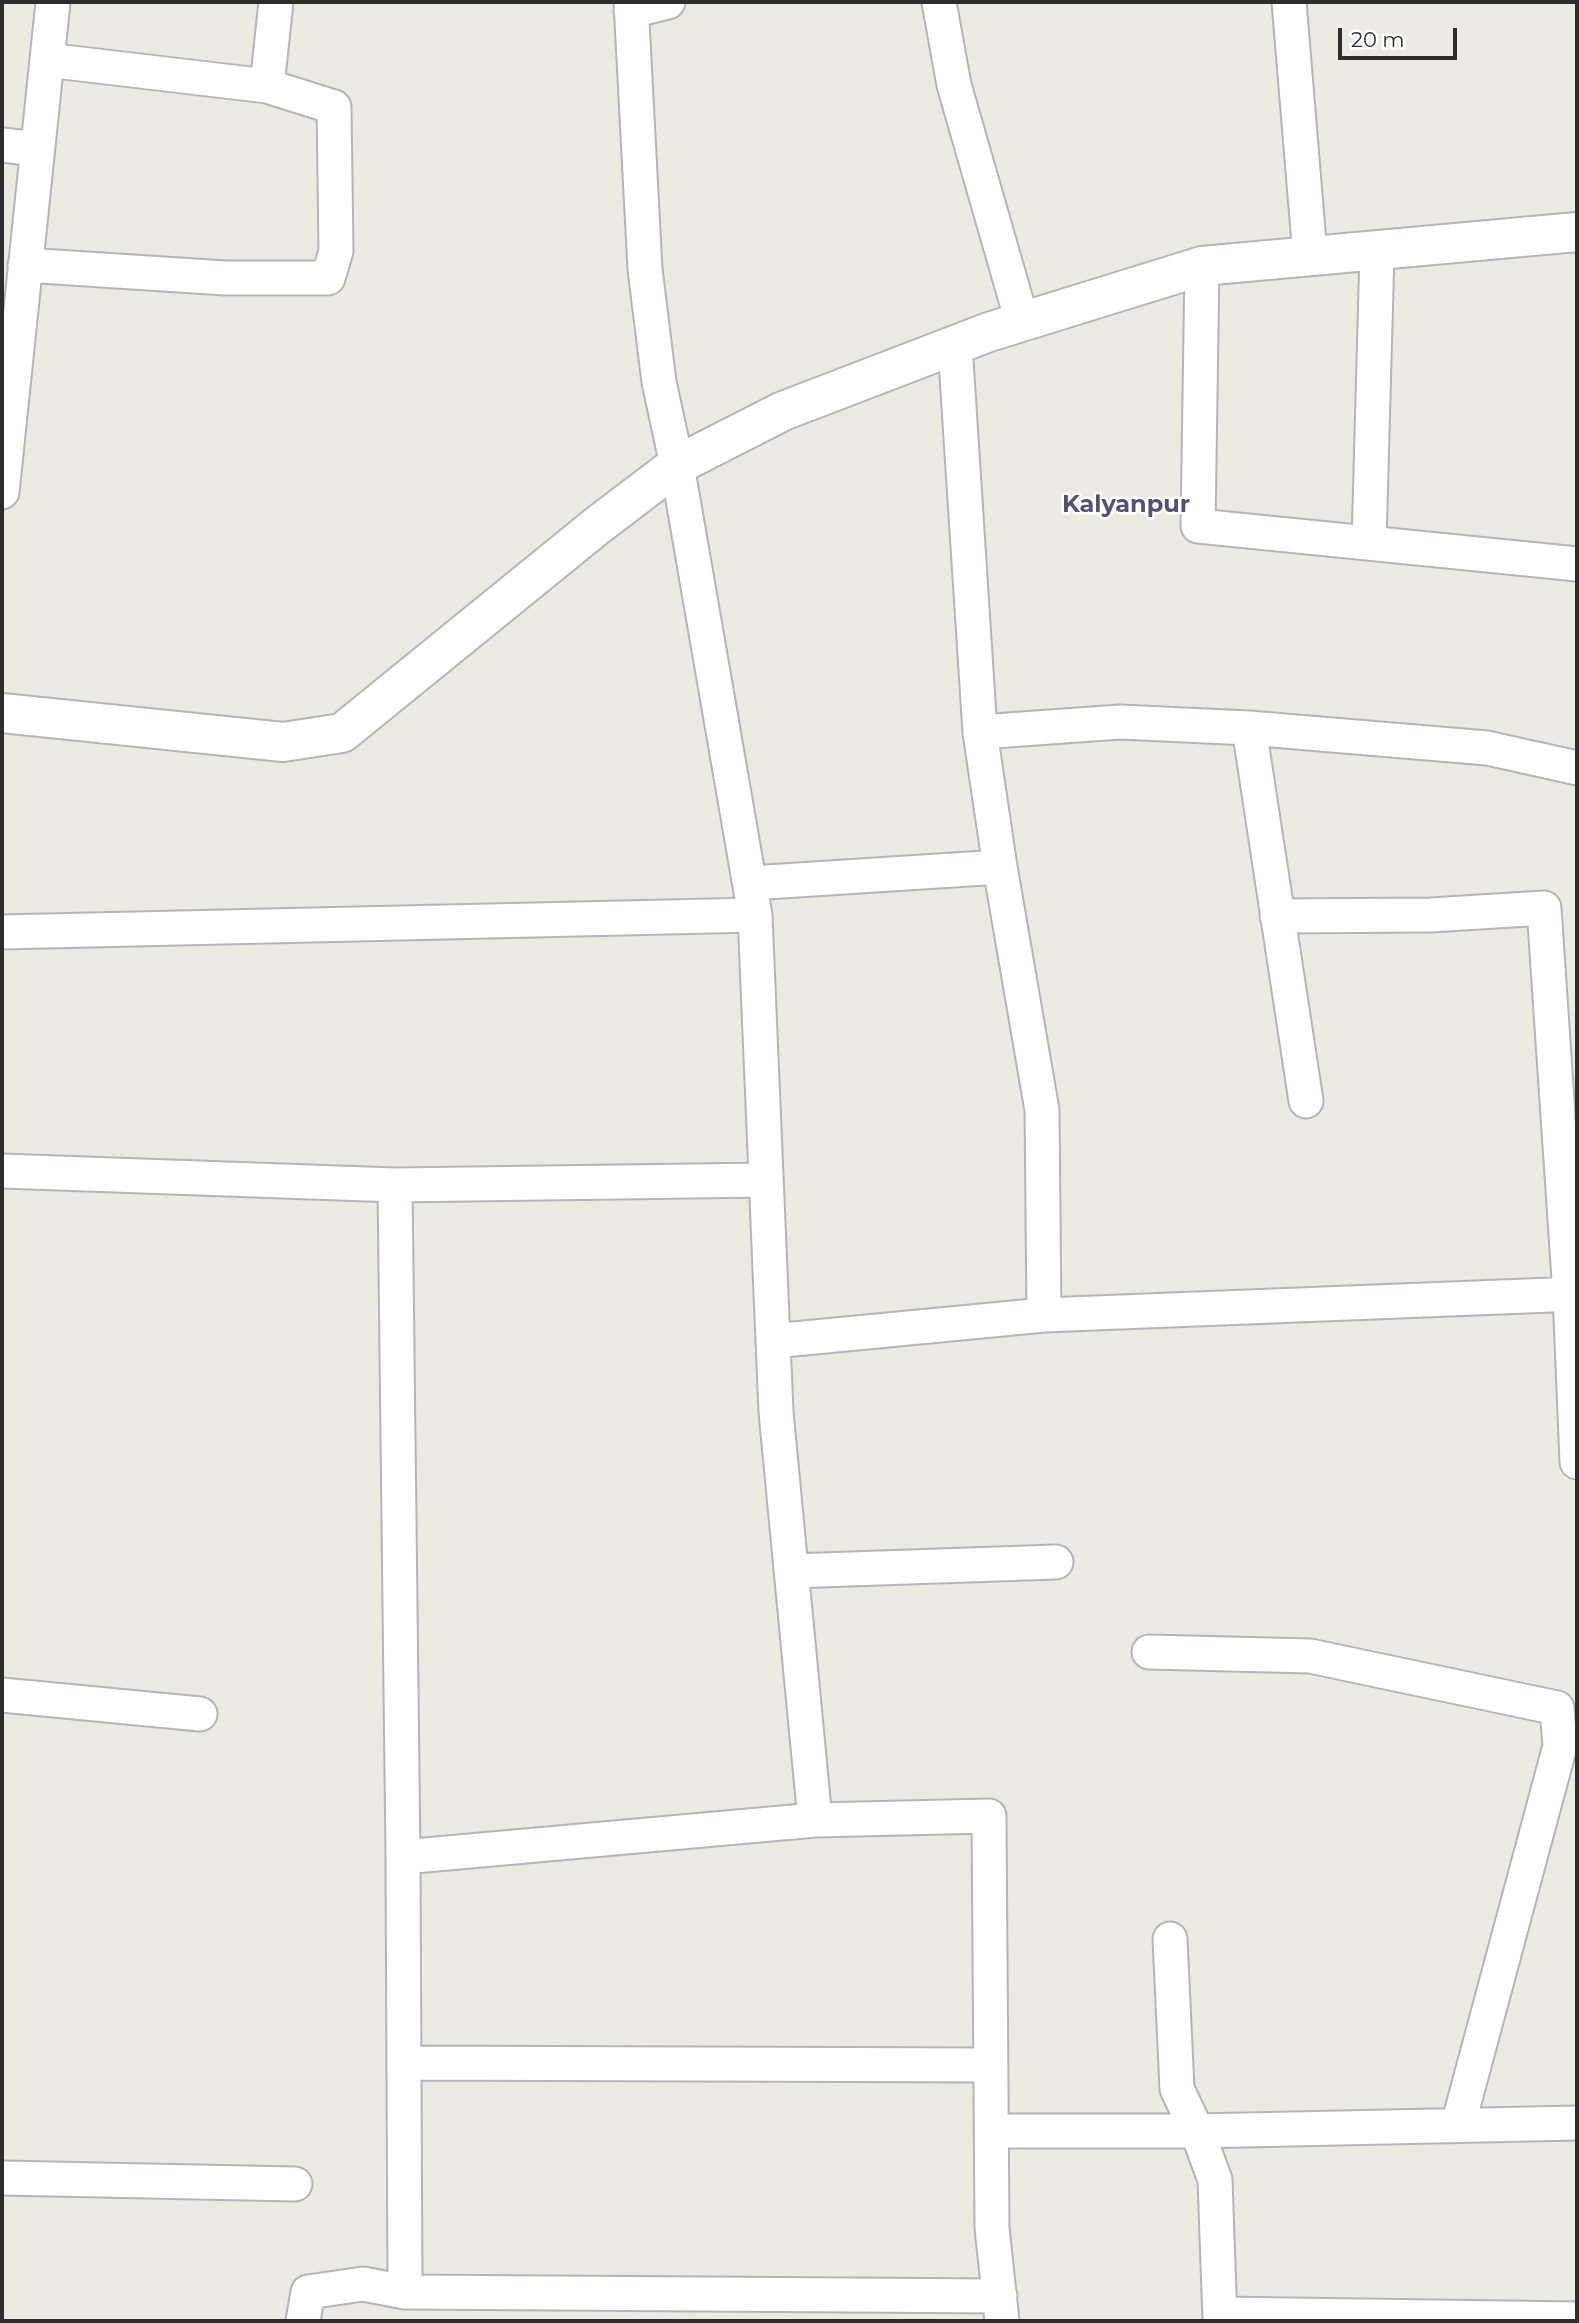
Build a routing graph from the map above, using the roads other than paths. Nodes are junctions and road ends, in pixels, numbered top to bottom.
1 (53, 2) edge
2 (276, 2) edge
3 (667, 2) edge
4 (939, 2) edge
5 (1296, 2) edge
6 (631, 6) edge
7 (47, 60) junction
8 (267, 86) junction
9 (2, 145) edge
10 (37, 149) junction
11 (1577, 232) edge
12 (1377, 252) junction
13 (1310, 255) junction
14 (25, 265) junction
15 (1202, 266) junction
16 (1022, 321) junction
17 (955, 345) junction
18 (677, 465) junction
19 (2, 492) edge
20 (1368, 543) junction
21 (1577, 564) edge
22 (2, 713) edge
23 (1249, 728) junction
24 (980, 733) junction
25 (1577, 768) edge
26 (1000, 867) junction
27 (753, 899) junction
28 (1278, 916) junction
29 (2, 932) edge
30 (1306, 1101) dead end
31 (2, 1171) edge
32 (766, 1180) junction
33 (395, 1185) junction
34 (1573, 1294) edge
35 (1044, 1315) junction
36 (773, 1341) junction
37 (1577, 1462) edge
38 (1056, 1562) dead end
39 (791, 1571) junction
40 (1149, 1652) dead end
41 (2, 1695) edge
42 (200, 1714) dead end
43 (815, 1820) junction
44 (403, 1857) junction
45 (1170, 1939) dead end
46 (404, 2063) junction
47 (991, 2065) junction
48 (1577, 2123) edge
49 (1458, 2125) junction
50 (992, 2131) junction
51 (1197, 2131) junction
52 (2, 2178) edge
53 (295, 2184) dead end
54 (405, 2292) junction
55 (1001, 2309) edge
56 (1220, 2318) edge
57 (1432, 2319) edge
58 (1577, 2319) edge
59 (303, 2321) edge

1 - 7 street
2 - 8 street
3 - 6 street
4 - 16 street
5 - 13 street
6 - 18 street
7 - 8 street
7 - 10 street
8 - 14 street
9 - 10 street
10 - 14 street
11 - 12 street
12 - 13 street
12 - 20 street
13 - 15 street
14 - 19 street
15 - 16 street
15 - 20 street
16 - 17 street
17 - 18 street
17 - 24 street
18 - 22 street
18 - 27 street
20 - 21 street
23 - 24 street
23 - 25 street
23 - 28 street
24 - 26 street
26 - 27 street
26 - 35 street
27 - 29 street
27 - 32 street
28 - 30 street
28 - 34 street
31 - 33 street
32 - 33 street
32 - 36 street
33 - 44 street
34 - 35 street
34 - 37 street
35 - 36 street
36 - 39 street
38 - 39 street
39 - 43 street
40 - 49 street
41 - 42 street
43 - 44 street
43 - 47 street
44 - 46 street
45 - 51 street
46 - 47 street
46 - 54 street
47 - 50 street
48 - 49 street
49 - 51 street
50 - 51 street
50 - 55 street
51 - 56 street
52 - 53 street
54 - 55 street
54 - 59 street
56 - 57 street
57 - 58 street

